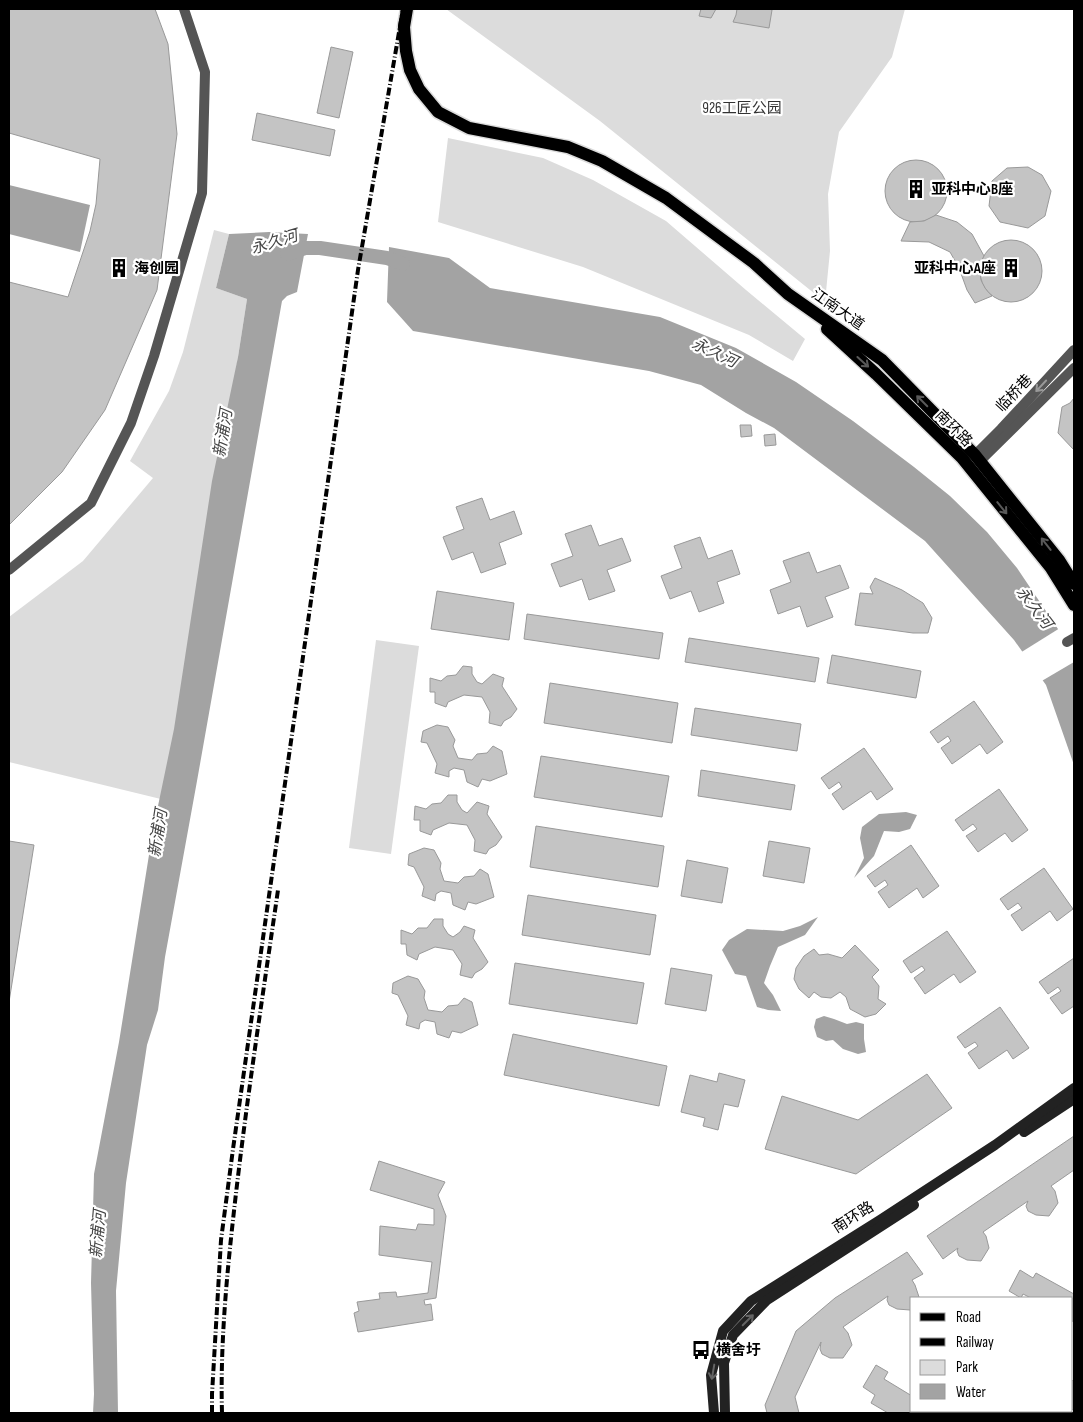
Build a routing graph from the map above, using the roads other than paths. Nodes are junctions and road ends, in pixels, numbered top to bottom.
1 (184, 9) edge
2 (407, 9) edge
3 (788, 294) junction
4 (1074, 350) edge
5 (1074, 368) edge
6 (978, 458) junction
7 (9, 570) edge
8 (1074, 584) edge
9 (1074, 605) edge
10 (1074, 1088) edge
11 (1074, 1099) edge
12 (714, 1413) edge
13 (725, 1413) edge

1 - 7 street
2 - 3 main road, 江南大道
6 -> 3 main road, 江南大道
3 -> 9 main road, 南环路
4 -> 6 street, 临桥巷
5 - 6 street, 临桥巷
8 -> 6 main road, 江南大道
10 -> 12 main road, 南环路
13 -> 11 main road, 南环路

